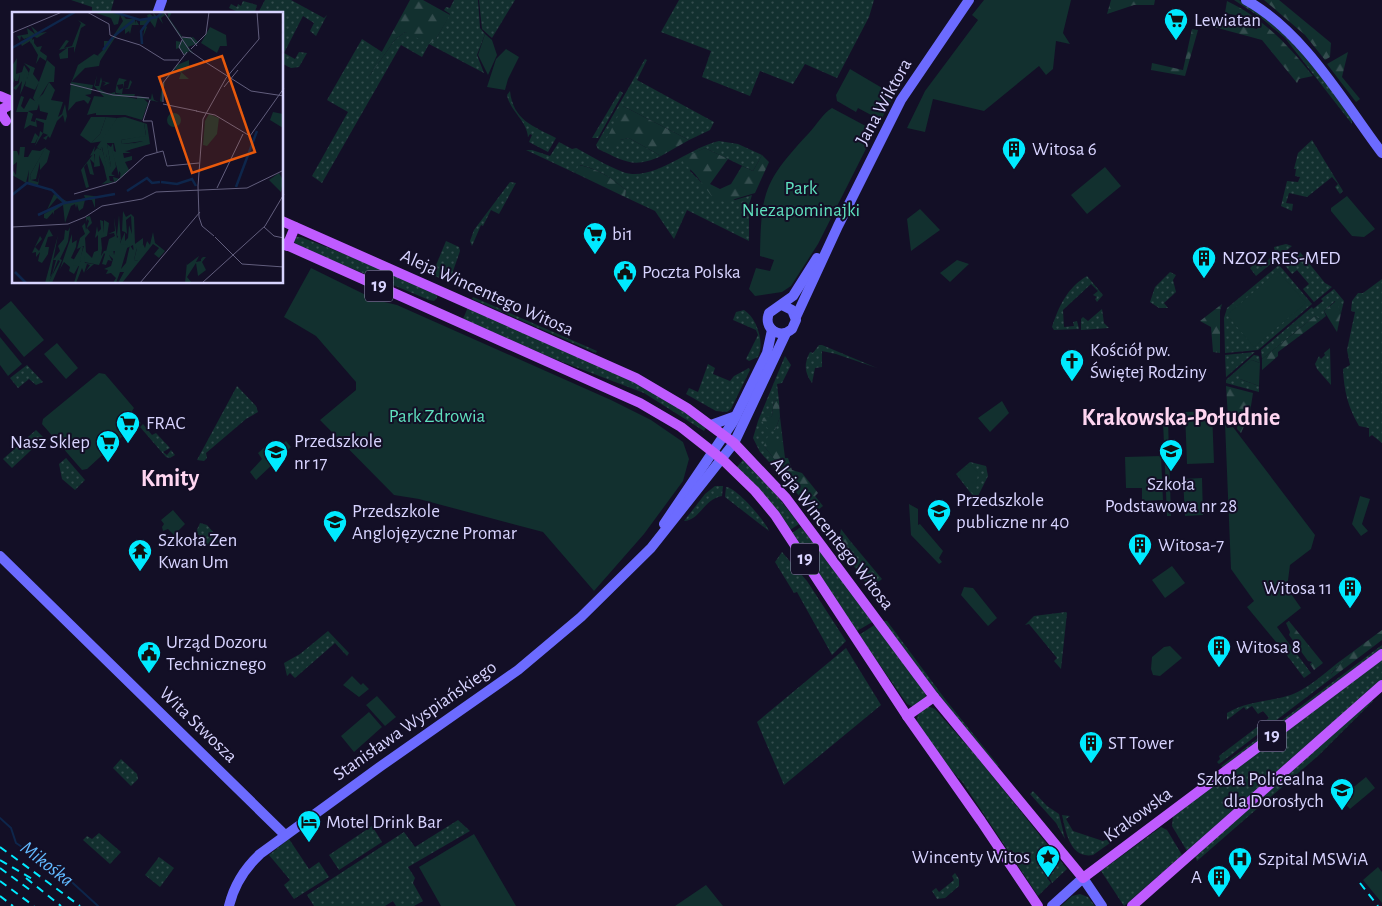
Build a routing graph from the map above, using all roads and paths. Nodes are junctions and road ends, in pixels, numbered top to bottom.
1 (162, 0) edge
2 (969, 0) edge
3 (1246, 0) edge
4 (158, 12) edge
5 (0, 96) edge
6 (12, 102) edge
7 (12, 104) edge
8 (6, 121) edge
9 (1382, 153) edge
10 (284, 222) edge
11 (838, 226) junction
12 (295, 227) junction
13 (285, 245) edge
14 (782, 305) junction
15 (796, 318) junction
16 (772, 330) junction
17 (786, 333) junction
18 (736, 416) junction
19 (711, 425) junction
20 (725, 436) junction
21 (734, 444) junction
22 (714, 452) junction
23 (723, 460) junction
24 (0, 556) edge
25 (630, 569) junction
26 (1382, 654) edge
27 (1382, 685) edge
28 (934, 697) junction
29 (907, 716) junction
30 (285, 835) junction
31 (1083, 878) junction
32 (229, 906) edge
33 (1038, 906) edge
34 (1052, 906) edge
35 (1102, 906) edge
36 (1132, 906) edge

1 - 4 street
2 - 11 street, Jana Wiktora
3 - 9 street
5 - 6 main road
7 - 8 main road
10 - 12 main road, Aleja Wincentego Witosa / 19
11 - 14 street, Jana Wiktora
11 - 15 street, Jana Wiktora
12 - 13 main road
12 - 19 main road, Aleja Wincentego Witosa / 19
13 - 22 main road, Aleja Wincentego Witosa / 19
14 - 15 street
14 - 16 street
15 - 17 street
16 - 17 street
16 - 18 street
17 - 21 street
18 - 19 street
18 - 20 street
19 - 20 main road, Aleja Wincentego Witosa / 19
20 - 21 main road, Aleja Wincentego Witosa / 19
20 - 22 street
21 - 23 street, Stanisława Wyspiańskiego
21 - 28 main road, Aleja Wincentego Witosa / 19
22 - 23 main road, Aleja Wincentego Witosa / 19
22 - 25 street, Stanisława Wyspiańskiego
23 - 25 street, Stanisława Wyspiańskiego
23 - 29 main road, Aleja Wincentego Witosa / 19
24 - 30 street, Wita Stwosza
25 - 30 street, Stanisława Wyspiańskiego
26 - 31 main road, Krakowska / 19
27 - 36 main road, 19
28 - 29 main road
28 - 31 main road, Aleja Wincentego Witosa / 19
29 - 33 main road, Aleja Wincentego Witosa / 19
30 - 32 street, Stanisława Wyspiańskiego
31 - 34 street
31 - 35 street

